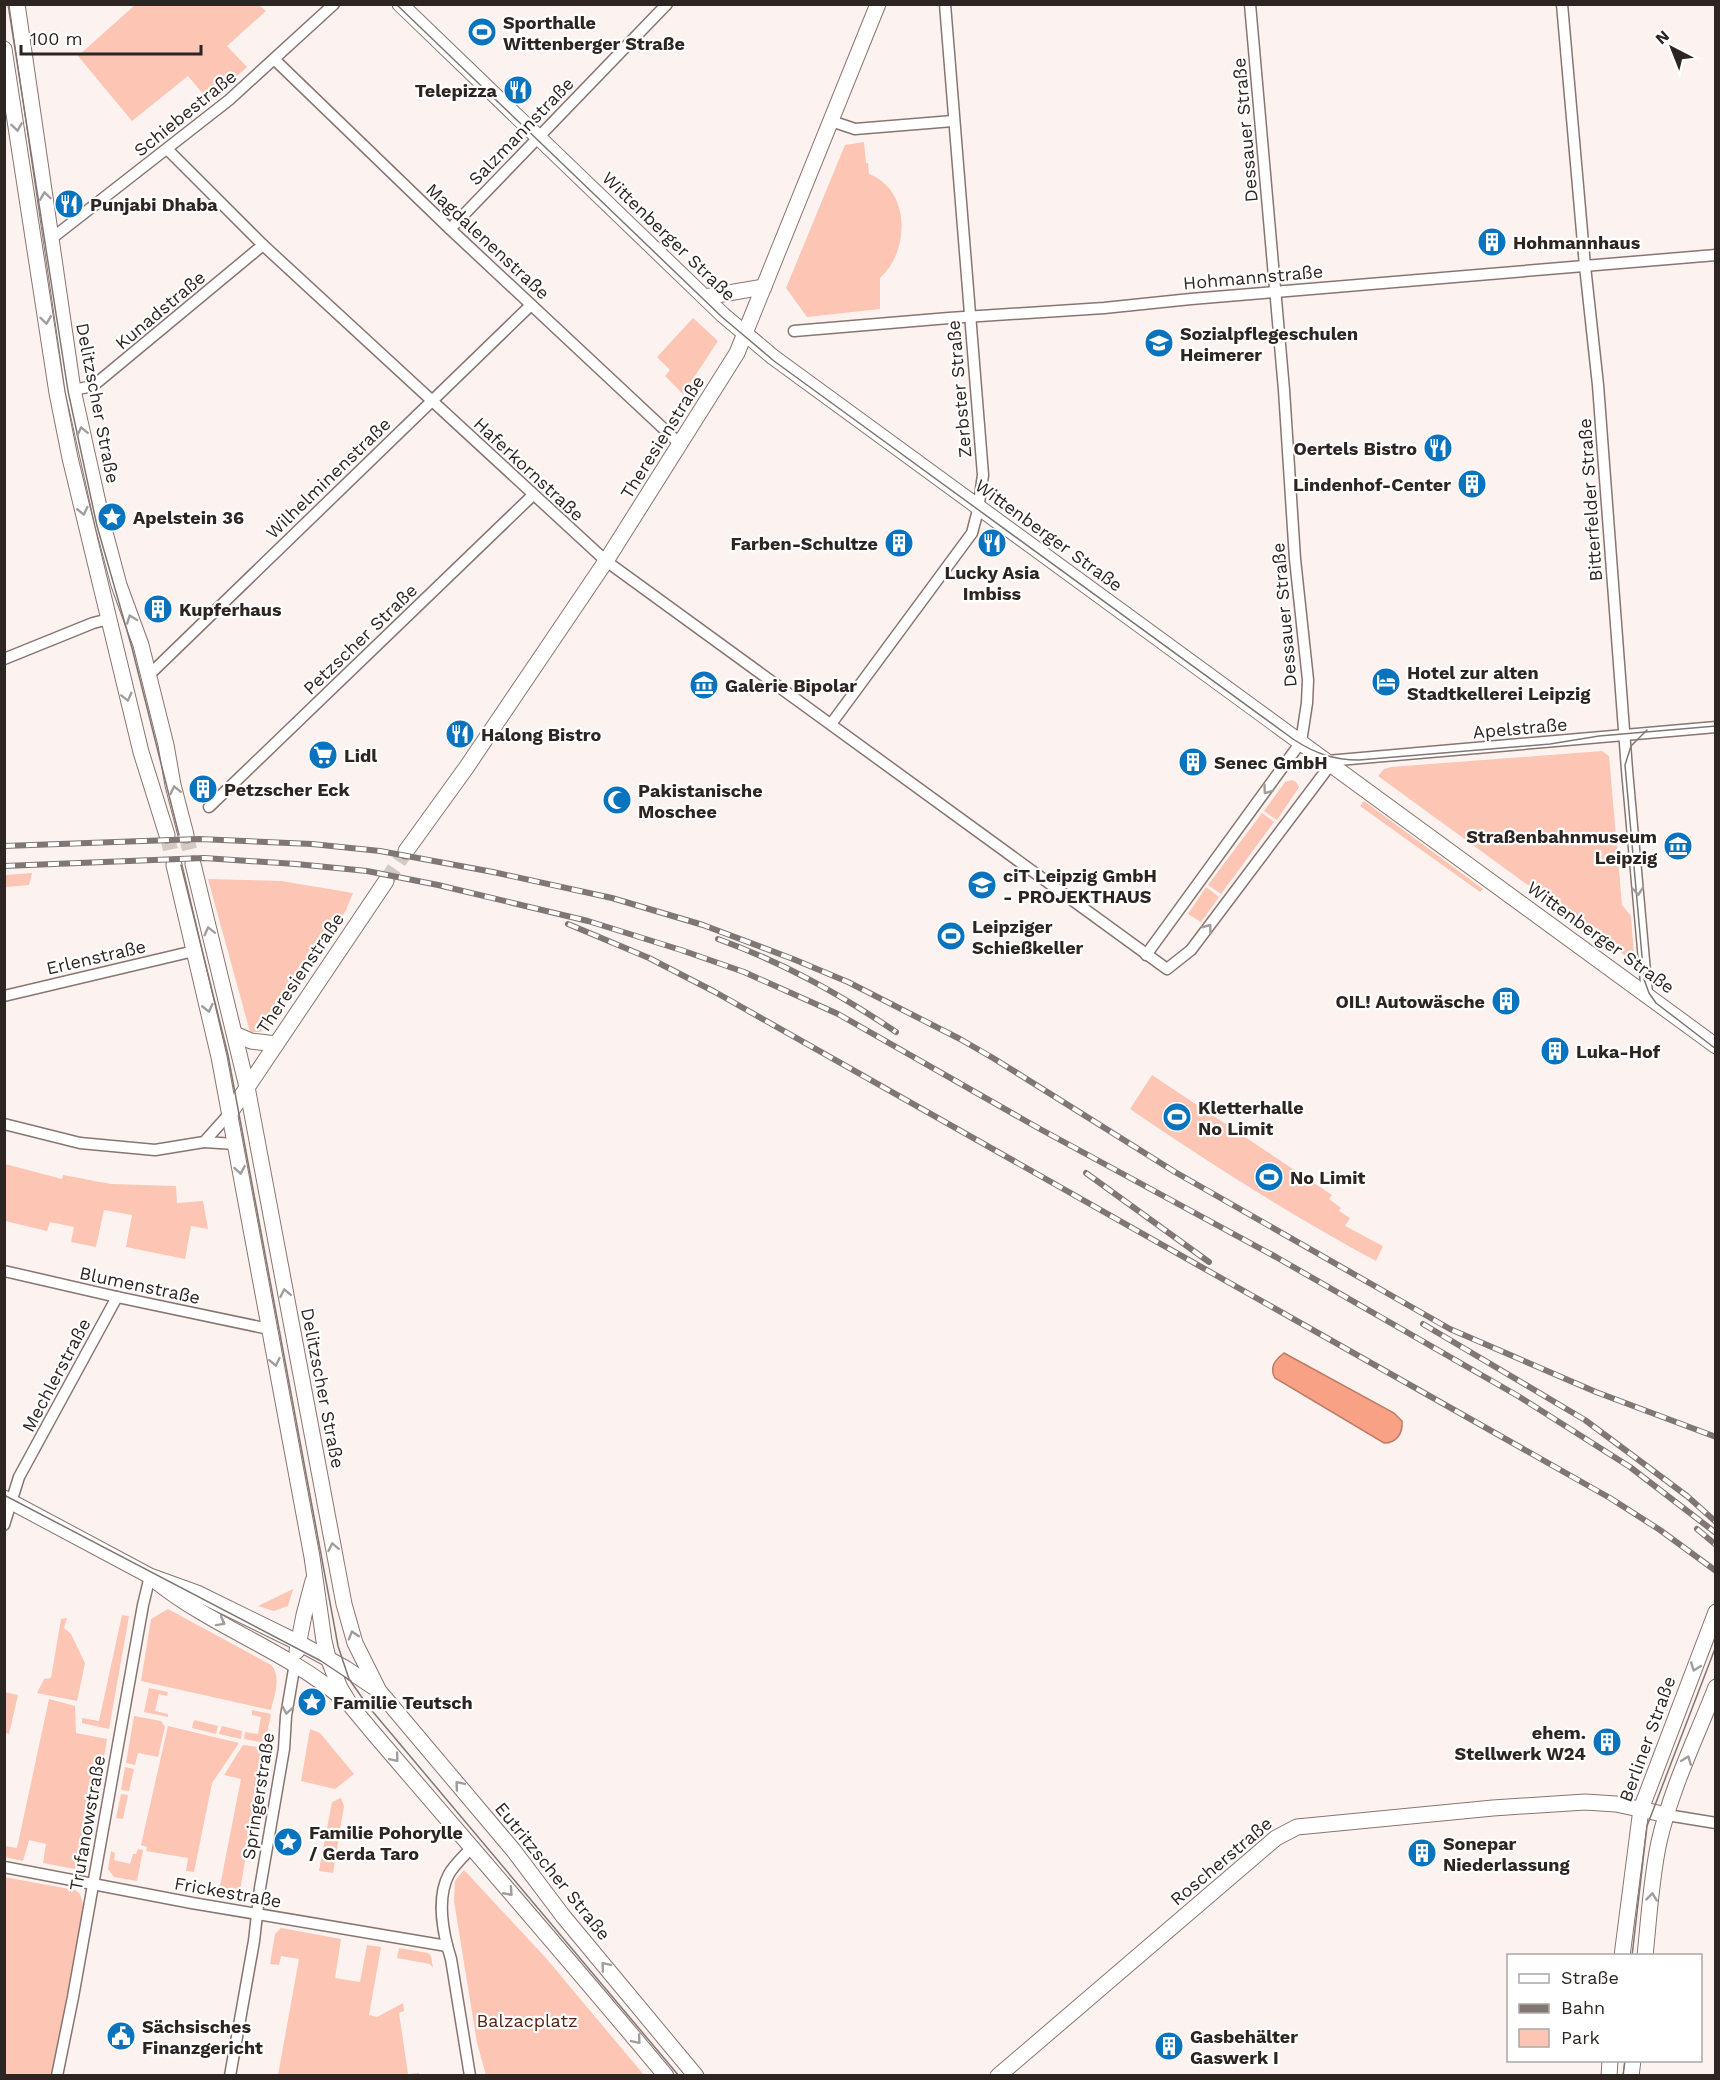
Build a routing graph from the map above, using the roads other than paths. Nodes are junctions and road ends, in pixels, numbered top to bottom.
1 (17, 4) edge
2 (334, 4) edge
3 (400, 4) edge
4 (667, 4) edge
5 (878, 4) edge
6 (945, 4) edge
7 (1250, 4) edge
8 (1562, 4) edge
9 (4, 48) edge
10 (275, 60) junction
11 (953, 121) junction
12 (831, 122) junction
13 (538, 138) junction
14 (167, 149) junction
15 (450, 229) junction
16 (51, 239) junction
17 (263, 245) junction
18 (1716, 255) edge
19 (1585, 266) junction
20 (764, 287) junction
21 (1275, 292) junction
22 (705, 297) junction
23 (531, 305) junction
24 (970, 317) junction
25 (794, 331) dead end
26 (745, 334) junction
27 (73, 390) junction
28 (431, 401) junction
29 (680, 444) junction
30 (533, 495) junction
31 (979, 507) junction
32 (606, 561) junction
33 (109, 619) junction
34 (4, 659) edge
35 (149, 675) junction
36 (831, 724) junction
37 (1716, 727) edge
38 (1624, 735) junction
39 (1301, 742) junction
40 (1329, 763) junction
41 (208, 807) dead end
42 (167, 835) tunnel mouth
43 (186, 835) tunnel mouth
44 (406, 851) tunnel mouth
45 (193, 864) tunnel mouth
46 (174, 865) tunnel mouth
47 (386, 881) tunnel mouth
48 (194, 951) junction
49 (1146, 955) junction
50 (1647, 994) junction
51 (4, 996) edge
52 (235, 1034) junction
53 (276, 1044) junction
54 (1716, 1046) edge
55 (248, 1087) junction
56 (230, 1113) junction
57 (4, 1124) edge
58 (204, 1142) junction
59 (236, 1144) junction
60 (4, 1271) edge
61 (117, 1297) junction
62 (269, 1329) junction
63 (8, 1500) edge
64 (4, 1525) edge
65 (315, 1575) junction
66 (150, 1576) junction
67 (1716, 1612) edge
68 (299, 1642) junction
69 (328, 1658) junction
70 (296, 1663) junction
71 (1716, 1687) edge
72 (379, 1691) junction
73 (351, 1706) junction
74 (1641, 1809) junction
75 (1667, 1815) junction
76 (1716, 1823) edge
77 (471, 1848) junction
78 (4, 1868) edge
79 (93, 1884) junction
80 (257, 1914) junction
81 (447, 1946) junction
82 (1622, 1954) edge
83 (1645, 1954) edge
84 (57, 2076) edge
85 (230, 2076) edge
86 (470, 2076) edge
87 (666, 2076) edge
88 (696, 2076) edge
89 (998, 2076) edge

16 -> 1 main road, Delitzscher Straße
2 - 10 street, Schiebestraße
3 - 13 main road, Wittenberger Straße
4 - 13 street, Salzmannstraße
5 - 12 main road, Theresienstraße
6 - 11 street, Zerbster Straße
7 - 21 street, Dessauer Straße
8 - 19 street, Bitterfelder Straße
9 -> 33 main road, Delitzscher Straße
10 - 14 street, Schiebestraße
10 - 15 street, Magdalenenstraße
11 - 12 street
11 - 24 street, Zerbster Straße
12 - 20 main road, Theresienstraße
13 - 15 street, Salzmannstraße
13 - 22 main road, Wittenberger Straße
14 - 16 street, Schiebestraße
14 - 17 street, Haferkornstraße
15 - 23 street, Magdalenenstraße
16 - 27 main road, Delitzscher Straße
17 - 27 street, Kunadstraße
17 - 28 street, Haferkornstraße
18 - 19 street, Hohmannstraße
19 - 21 street, Hohmannstraße
19 - 38 street, Bitterfelder Straße
20 - 22 main road
20 - 26 main road, Theresienstraße
21 - 24 street, Hohmannstraße
21 - 39 street, Dessauer Straße
22 - 26 main road, Wittenberger Straße
23 - 28 street, Wilhelminenstraße
23 - 29 street, Magdalenenstraße
24 - 25 street, Hohmannstraße
24 - 31 street, Zerbster Straße
26 - 29 main road, Theresienstraße
26 - 31 main road, Wittenberger Straße
35 -> 27 main road, Delitzscher Straße
28 - 30 street, Haferkornstraße
28 - 35 street, Wilhelminenstraße
29 - 32 main road, Theresienstraße
30 - 32 street, Haferkornstraße
30 - 41 street, Petzscher Straße
31 - 36 street, Zerbster Straße
31 - 39 main road, Wittenberger Straße
32 - 36 street, Haferkornstraße
32 - 44 main road, Theresienstraße
33 - 34 street
33 -> 42 main road, Delitzscher Straße
43 -> 35 main road, Delitzscher Straße
36 - 49 street, Haferkornstraße
37 - 38 street, Apelstraße
38 - 40 street, Apelstraße
38 -> 50 street, Bitterfelder Straße
39 - 40 main road, Wittenberger Straße
39 -> 49 street, Dessauer Straße
49 -> 40 street
40 - 50 main road, Wittenberger Straße
52 -> 45 main road, Delitzscher Straße
46 - 48 main road
47 - 53 main road, Theresienstraße
48 - 51 street, Erlenstraße
48 -> 56 main road
50 - 54 main road, Wittenberger Straße
52 - 53 main road
52 - 55 main road, Delitzscher Straße
53 - 55 main road, Theresienstraße
55 - 56 main road
72 -> 55 main road, Delitzscher Straße
56 - 58 street
56 - 59 main road
57 - 58 street
58 - 59 street
59 -> 62 main road
60 - 61 street, Blumenstraße
61 - 62 street, Blumenstraße
61 - 63 street, Mechlerstraße
62 -> 65 main road
63 - 64 street, Mechlerstraße
63 - 66 main road
65 - 68 main road
65 - 69 main road
66 - 68 main road
66 -> 70 main road
66 - 79 street, Trufanowstraße
67 -> 74 main road, Berliner Straße
68 - 69 main road
68 - 70 main road
69 - 72 main road
69 - 73 main road
70 - 73 main road
70 -> 80 street, Springerstraße
75 -> 71 main road
88 -> 72 main road, Eutritzscher Straße
73 -> 77 main road
74 - 75 main road, Roscherstraße
74 - 82 main road, Berliner Straße
74 - 89 main road, Roscherstraße
75 - 76 street
83 -> 75 main road
77 - 81 street
77 -> 87 main road
78 - 79 street, Frickestraße
79 - 80 street, Frickestraße
79 - 84 street, Trufanowstraße
80 - 81 street, Frickestraße
80 - 85 street, Springerstraße
81 - 86 street

